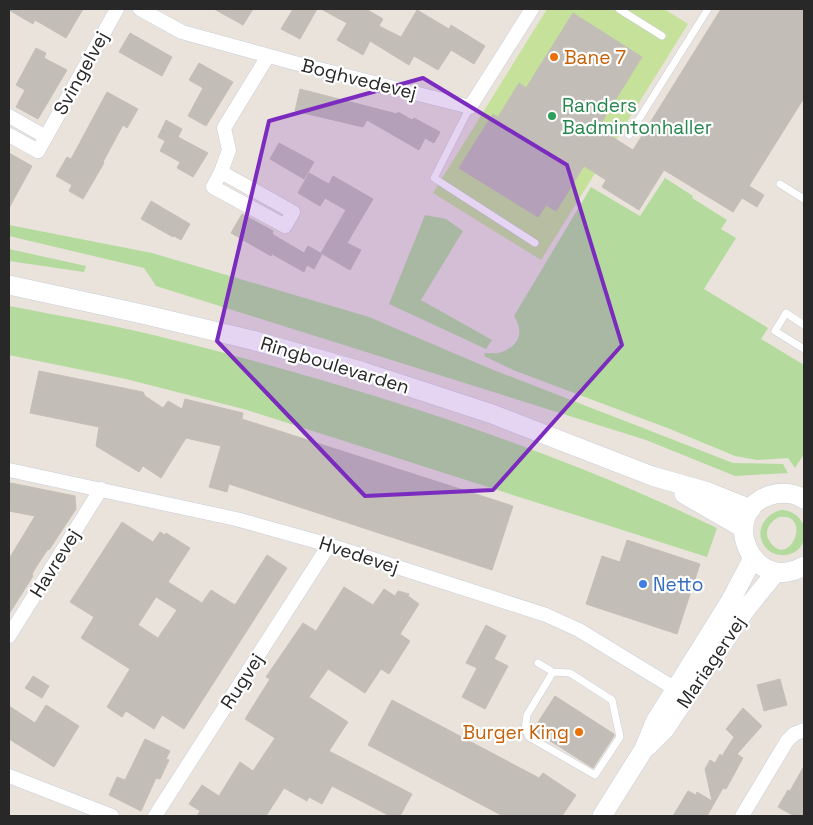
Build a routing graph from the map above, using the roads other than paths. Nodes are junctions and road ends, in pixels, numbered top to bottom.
1 (117, 9) edge
2 (140, 9) edge
3 (532, 9) edge
4 (620, 9) edge
5 (708, 9) edge
6 (662, 36) dead end
7 (268, 56) junction
8 (470, 107) junction
9 (9, 116) edge
10 (9, 135) edge
11 (629, 135) dead end
12 (46, 137) junction
13 (221, 172) junction
14 (780, 184) dead end
15 (804, 199) edge
16 (536, 243) dead end
17 (9, 285) edge
18 (804, 324) edge
19 (804, 349) edge
20 (9, 470) edge
21 (652, 476) junction
22 (101, 489) junction
23 (801, 492) edge
24 (751, 509) junction
25 (743, 528) junction
26 (328, 545) junction
27 (753, 558) junction
28 (804, 566) edge
29 (776, 572) junction
30 (9, 636) edge
31 (538, 663) dead end
32 (553, 672) junction
33 (682, 693) junction
34 (804, 730) edge
35 (9, 776) edge
36 (112, 816) edge
37 (155, 816) edge
38 (602, 816) edge
39 (742, 816) edge

1 - 12 street, Svingelvej
2 - 7 street, Boghvedevej
3 - 8 street
4 - 6 lane
5 - 11 lane
7 - 8 street, Boghvedevej
7 - 13 street
8 - 16 lane
9 - 12 street, Svingelvej
10 - 12 street, Svingelvej
13 - 13 street
14 - 15 lane
17 - 21 main road, Ringboulevarden
18 - 19 lane
20 - 22 street, Hvedevej
21 - 24 main road, Ringboulevarden
21 - 25 main road, Ringboulevarden
22 - 26 street, Hvedevej
22 - 30 street, Havrevej
23 - 24 main road
24 - 25 main road
25 - 27 main road
26 - 33 street, Hvedevej
26 - 37 street, Rugvej
27 - 29 main road
27 - 33 main road, Mariagervej
28 - 29 main road
29 - 33 main road, Mariagervej
31 - 32 lane
32 - 32 lane
33 - 38 main road, Mariagervej
34 - 39 street
35 - 36 street

